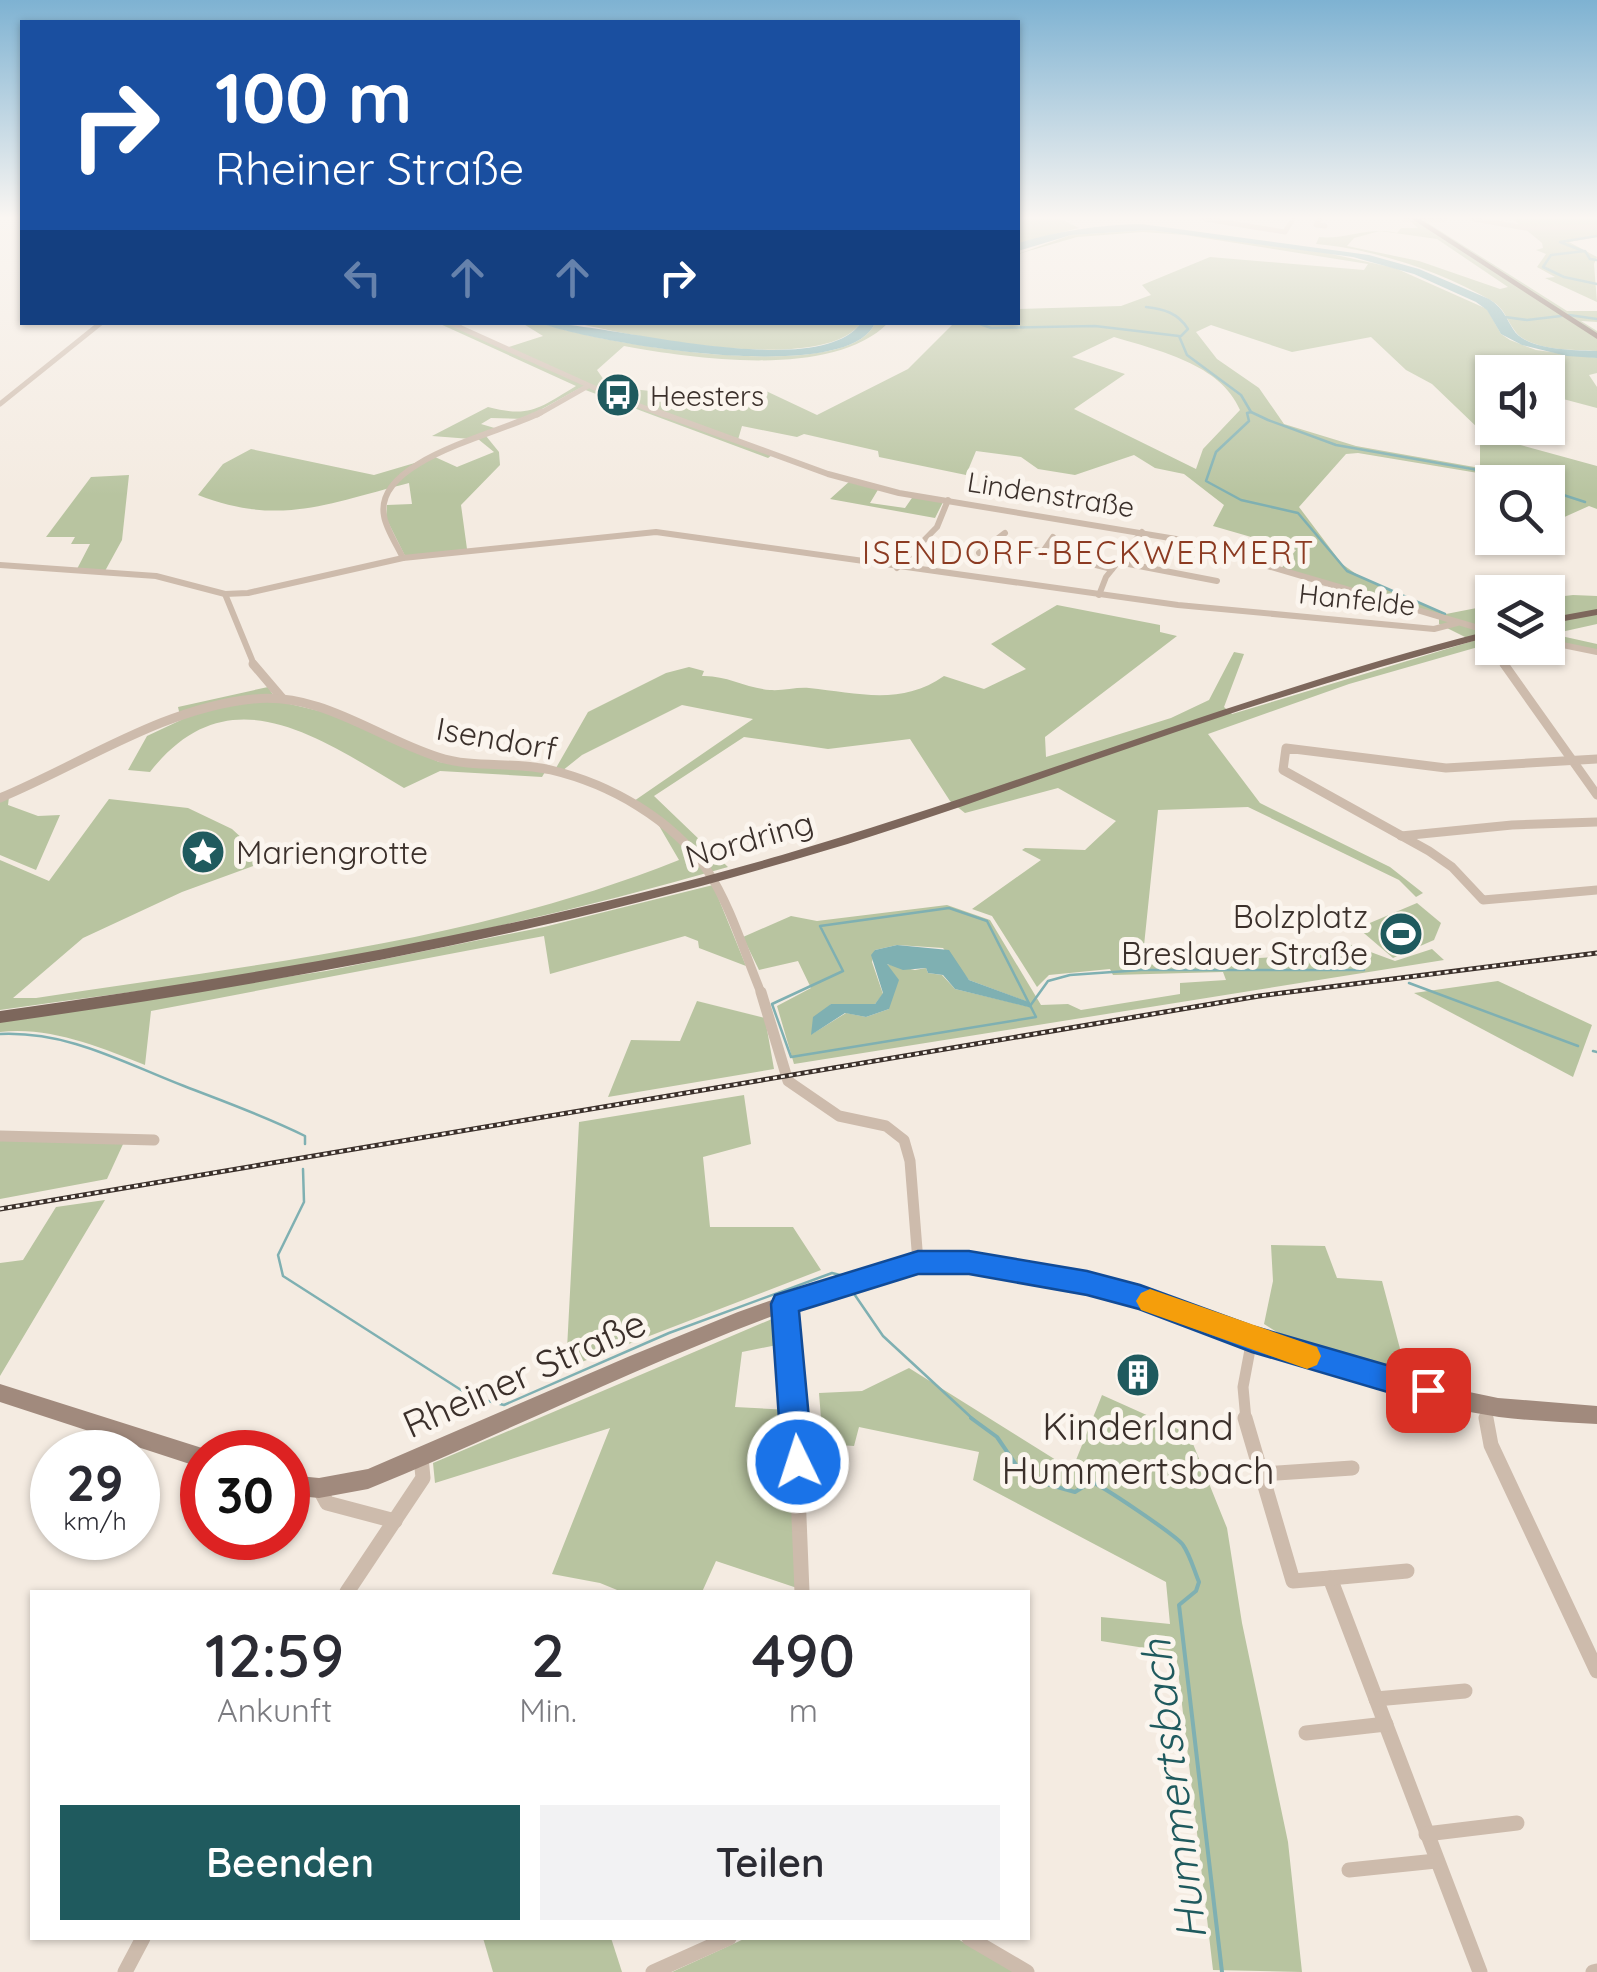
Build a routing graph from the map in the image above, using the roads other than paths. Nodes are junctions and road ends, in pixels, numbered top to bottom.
1 (1554, 311) edge
2 (97, 325) edge
3 (455, 325) edge
4 (1597, 337) edge
5 (588, 386) junction
6 (0, 404) edge
7 (948, 500) junction
8 (1142, 532) junction
9 (1005, 533) dead end
10 (1053, 537) dead end
11 (995, 540) junction
12 (979, 553) dead end
13 (1042, 553) junction
14 (403, 558) junction
15 (1176, 561) dead end
16 (0, 565) edge
17 (1115, 565) junction
18 (897, 568) junction
19 (1170, 573) junction
20 (1217, 581) dead end
21 (225, 594) junction
22 (1099, 595) junction
23 (1597, 612) edge
24 (1565, 618) edge
25 (1457, 623) junction
26 (1475, 628) edge
27 (1475, 638) edge
28 (1565, 645) edge
29 (1597, 652) edge
30 (1504, 665) edge
31 (282, 698) junction
32 (1597, 759) edge
33 (1572, 760) junction
34 (1597, 795) edge
35 (0, 798) edge
36 (1597, 822) edge
37 (1400, 836) junction
38 (1597, 890) edge
39 (0, 1017) edge
40 (0, 1136) edge
41 (154, 1140) dead end
42 (918, 1262) junction
43 (784, 1304) junction
44 (1252, 1339) junction
45 (0, 1393) edge
46 (1484, 1405) junction
47 (1597, 1415) edge
48 (180, 1451) edge
49 (421, 1457) junction
50 (1352, 1468) dead end
51 (1261, 1474) junction
52 (310, 1487) edge
53 (319, 1488) junction
54 (395, 1521) junction
55 (1407, 1572) dead end
56 (1330, 1578) junction
57 (803, 1589) edge
58 (348, 1590) edge
59 (1597, 1671) edge
60 (1466, 1691) dead end
61 (1376, 1699) junction
62 (1386, 1724) junction
63 (1306, 1733) dead end
64 (1517, 1824) dead end
65 (1426, 1834) junction
66 (1436, 1861) junction
67 (1349, 1870) dead end
68 (142, 1940) edge
69 (725, 1940) edge
70 (972, 1940) edge
71 (124, 1972) edge
72 (653, 1972) edge
73 (1027, 1972) edge
74 (1480, 1972) edge

1 - 4 main road
2 - 6 street
3 - 5 street
5 - 7 street
5 - 14 street
7 - 8 street, Lindenstraße
7 - 18 street
8 - 17 street
8 - 25 street, Lindenstraße
9 - 11 street
10 - 13 street
11 - 12 street
11 - 13 street
13 - 17 street
14 - 18 street, Hanfelde
14 - 21 street
15 - 19 street
16 - 21 street
17 - 19 street
17 - 22 street
18 - 22 street, Hanfelde
19 - 20 street
21 - 31 street
22 - 25 street, Hanfelde
23 - 24 main road
25 - 26 street, Lindenstraße
27 - 39 main road, Nordring
28 - 29 street
30 - 33 street
31 - 35 street, Isendorf
31 - 42 street, Isendorf
32 - 33 street
33 - 34 street
33 - 37 street
36 - 37 street
37 - 38 street
40 - 41 street
42 - 43 street, Rheiner Straße
42 - 44 street, Rheiner Straße
43 - 49 street, Rheiner Straße
43 - 57 street
44 - 46 street, Rheiner Straße
44 - 51 street
45 - 48 street
46 - 47 street, Rheiner Straße
46 - 59 street
49 - 53 street, Rheiner Straße
49 - 54 street
50 - 51 street
51 - 56 street
52 - 53 street, Rheiner Straße
53 - 54 street
54 - 58 street
55 - 56 street
56 - 61 street
60 - 61 street
61 - 62 street
62 - 63 street
62 - 65 street
64 - 65 street
65 - 66 street
66 - 67 street
66 - 74 street
68 - 71 street
69 - 72 street
70 - 73 street

